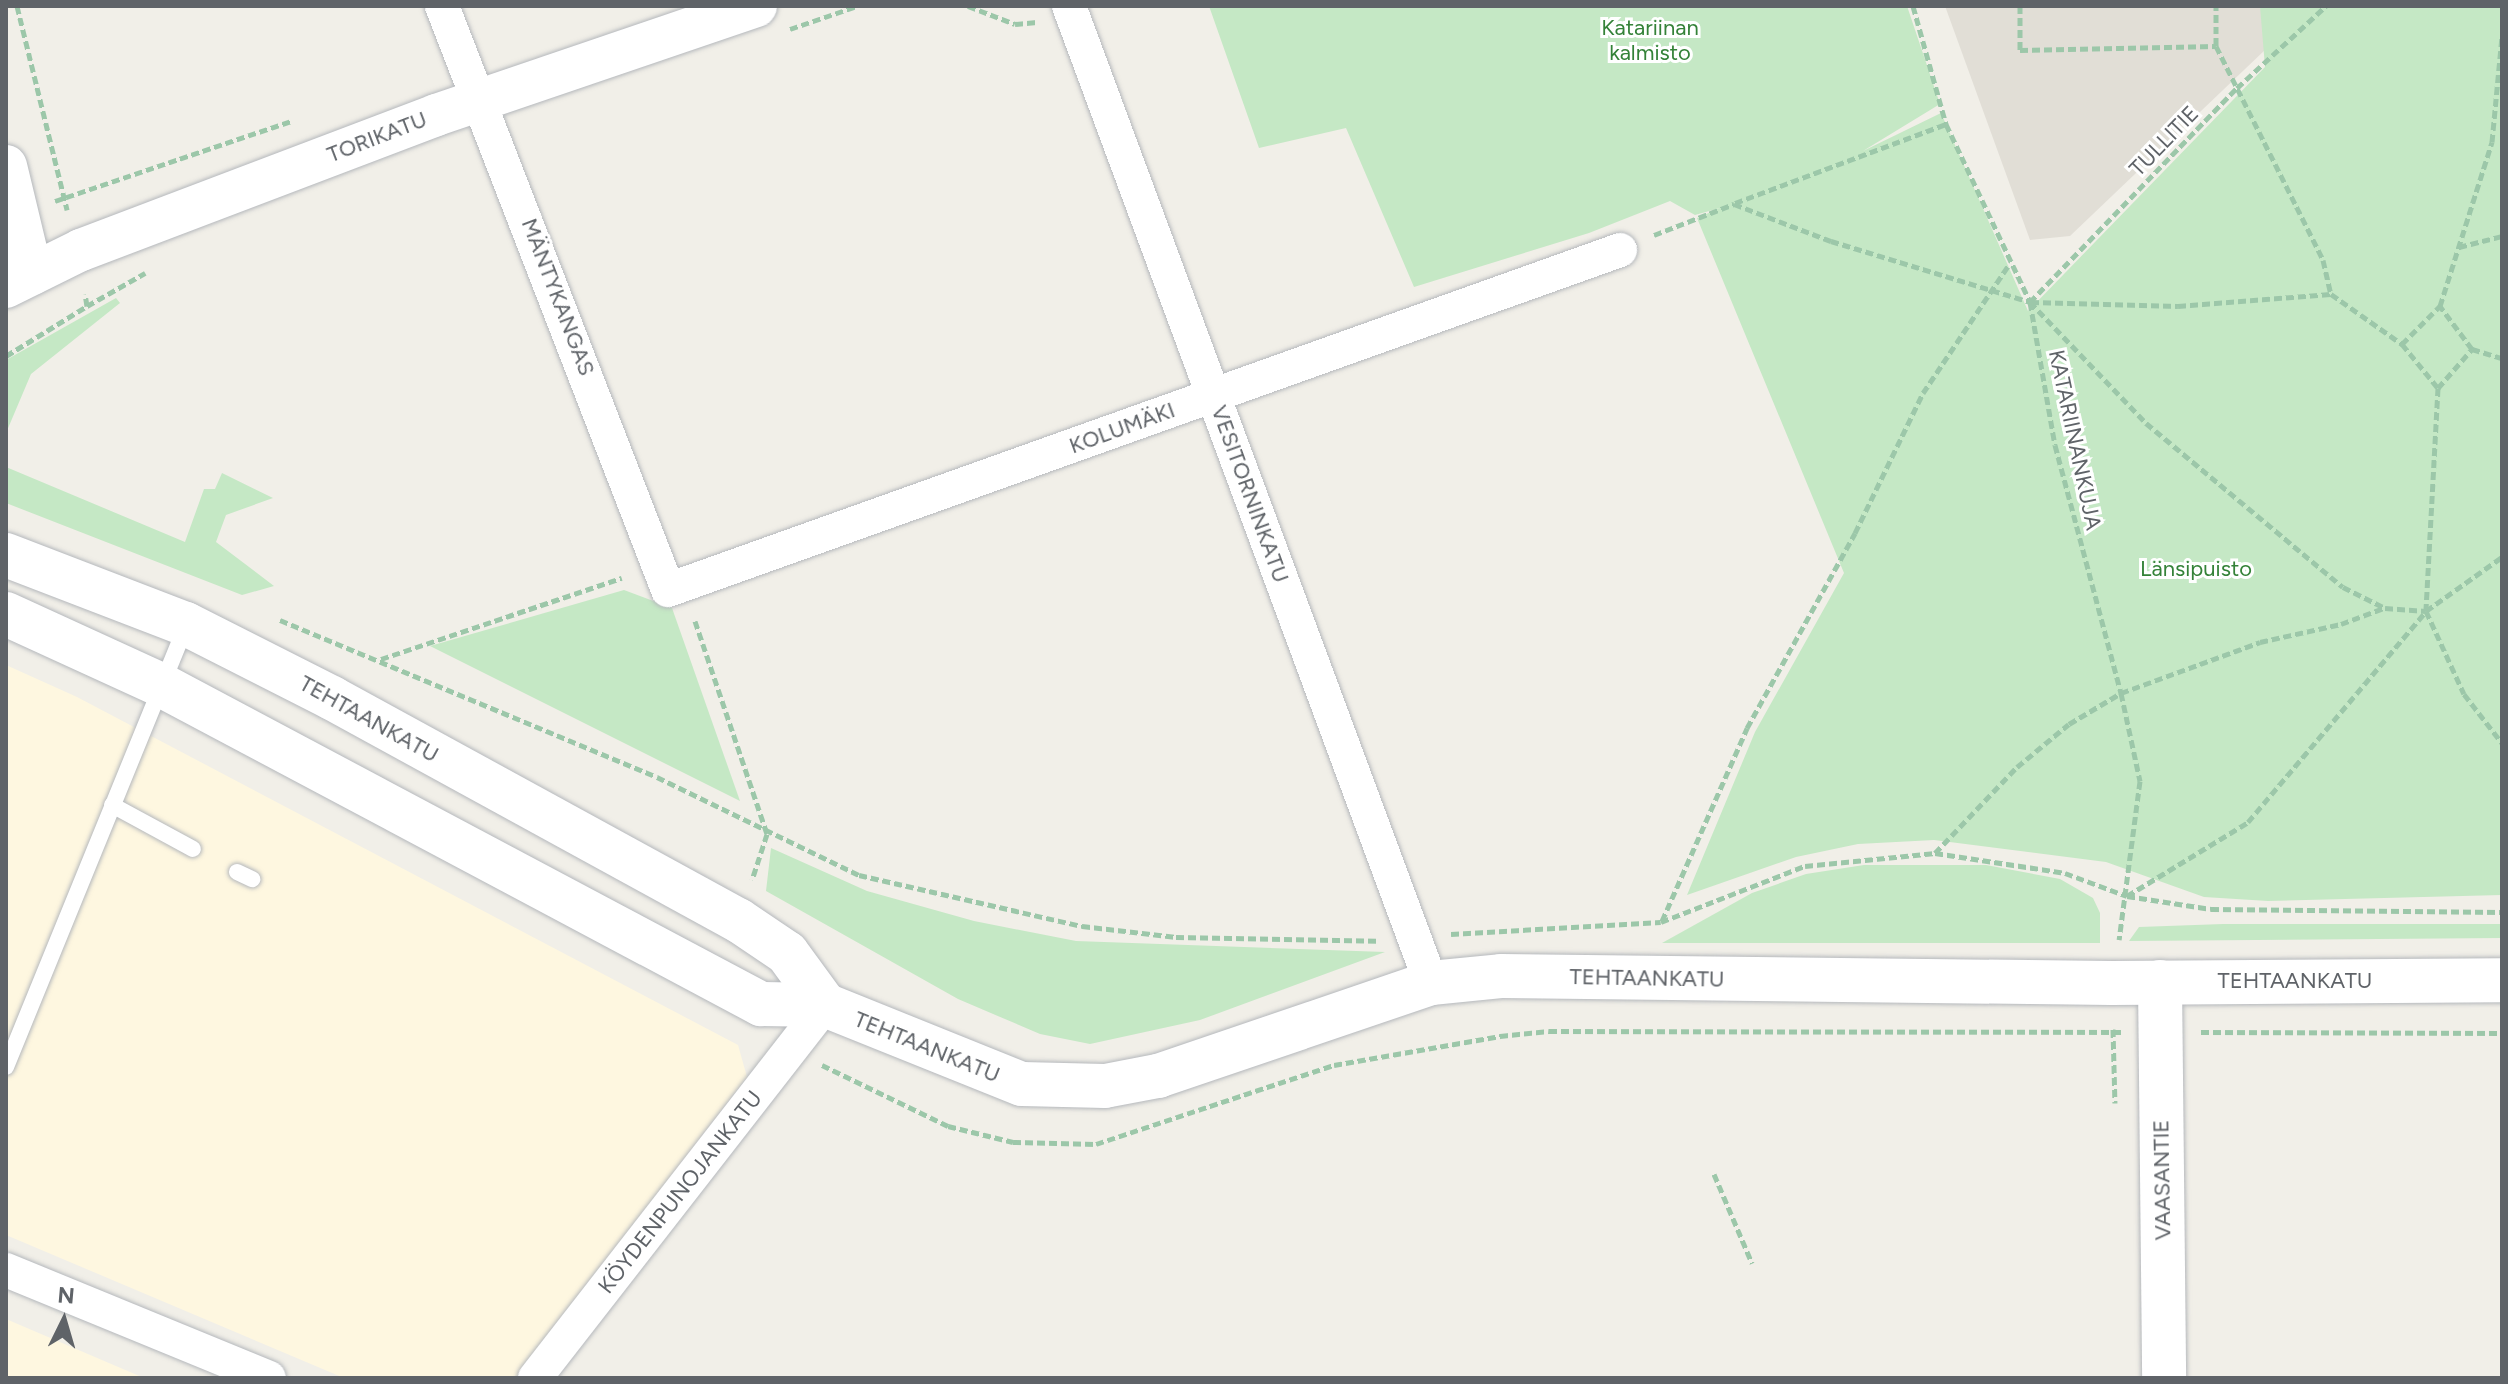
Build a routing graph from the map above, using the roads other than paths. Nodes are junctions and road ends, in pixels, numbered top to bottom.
1 (442, 6) edge
2 (756, 6) edge
3 (1069, 6) edge
4 (478, 102) junction
5 (6, 166) edge
6 (1620, 250) road end
7 (19, 280) edge
8 (1214, 395) junction
9 (6, 555) edge
10 (670, 580) joint
11 (6, 614) edge
12 (186, 624) junction
13 (161, 685) junction
14 (112, 805) junction
15 (193, 849) dead end
16 (2502, 980) edge
17 (2160, 982) junction
18 (1431, 983) junction
19 (825, 1005) junction
20 (6, 1067) edge
21 (6, 1270) edge
22 (269, 1378) edge
23 (535, 1378) edge
24 (2164, 1378) edge

1 - 4 street, MÄNTYKANGAS
2 - 4 street, TORIKATU
3 - 8 street, VESITORNINKATU
4 - 7 street, TORIKATU
4 - 10 street, MÄNTYKANGAS
5 - 7 street
6 - 8 street, KOLUMÄKI
8 - 10 street, KOLUMÄKI
8 - 18 street, VESITORNINKATU
9 - 12 main road, TEHTAANKATU
11 - 13 main road, TEHTAANKATU
12 - 13 lane
12 - 19 main road, TEHTAANKATU
13 - 14 lane
13 - 19 main road, TEHTAANKATU
14 - 15 lane
14 - 20 lane
16 - 17 main road, TEHTAANKATU
17 - 18 main road, TEHTAANKATU
17 - 24 main road, VAASANTIE
18 - 19 main road, TEHTAANKATU
19 - 23 street, KÖYDENPUNOJANKATU
21 - 22 street

